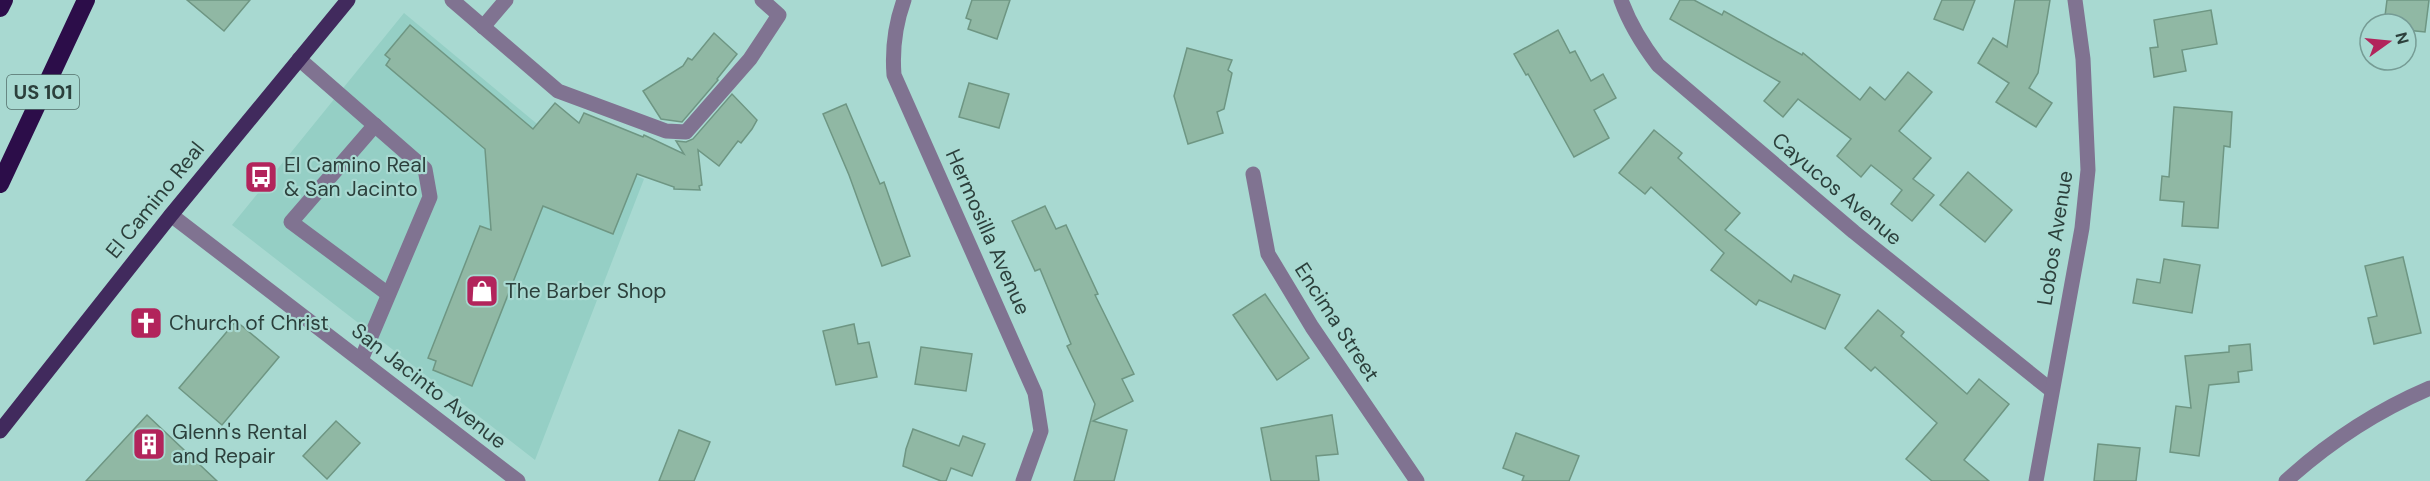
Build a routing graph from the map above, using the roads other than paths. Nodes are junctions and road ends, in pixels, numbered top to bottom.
1 (4, 0) edge
2 (86, 0) edge
3 (348, 0) edge
4 (452, 0) edge
5 (506, 0) edge
6 (762, 0) edge
7 (904, 0) edge
8 (1621, 0) edge
9 (2075, 0) edge
10 (0, 8) edge
11 (483, 27) junction
12 (299, 59) junction
13 (375, 125) junction
14 (1253, 174) dead end
15 (0, 184) edge
16 (171, 215) junction
17 (388, 294) junction
18 (361, 360) junction
19 (2430, 387) edge
20 (2051, 390) junction
21 (0, 431) edge
22 (518, 481) edge
23 (1023, 481) edge
24 (1417, 481) edge
25 (2036, 481) edge
26 (2286, 481) edge

1 - 10 highway
2 - 15 highway, US 101
3 - 12 main road, El Camino Real
4 - 11 street
5 - 11 street
6 - 11 street
7 - 23 street, Hermosilla Avenue
8 - 20 street, Cayucos Avenue
9 - 20 street, Lobos Avenue
12 - 13 street
12 - 16 main road, El Camino Real
13 - 17 street
13 - 17 street
14 - 24 street, Encima Street
16 - 18 street, San Jacinto Avenue
16 - 21 main road, El Camino Real
17 - 18 street
18 - 22 street, San Jacinto Avenue
19 - 26 street
20 - 25 street, Lobos Avenue

